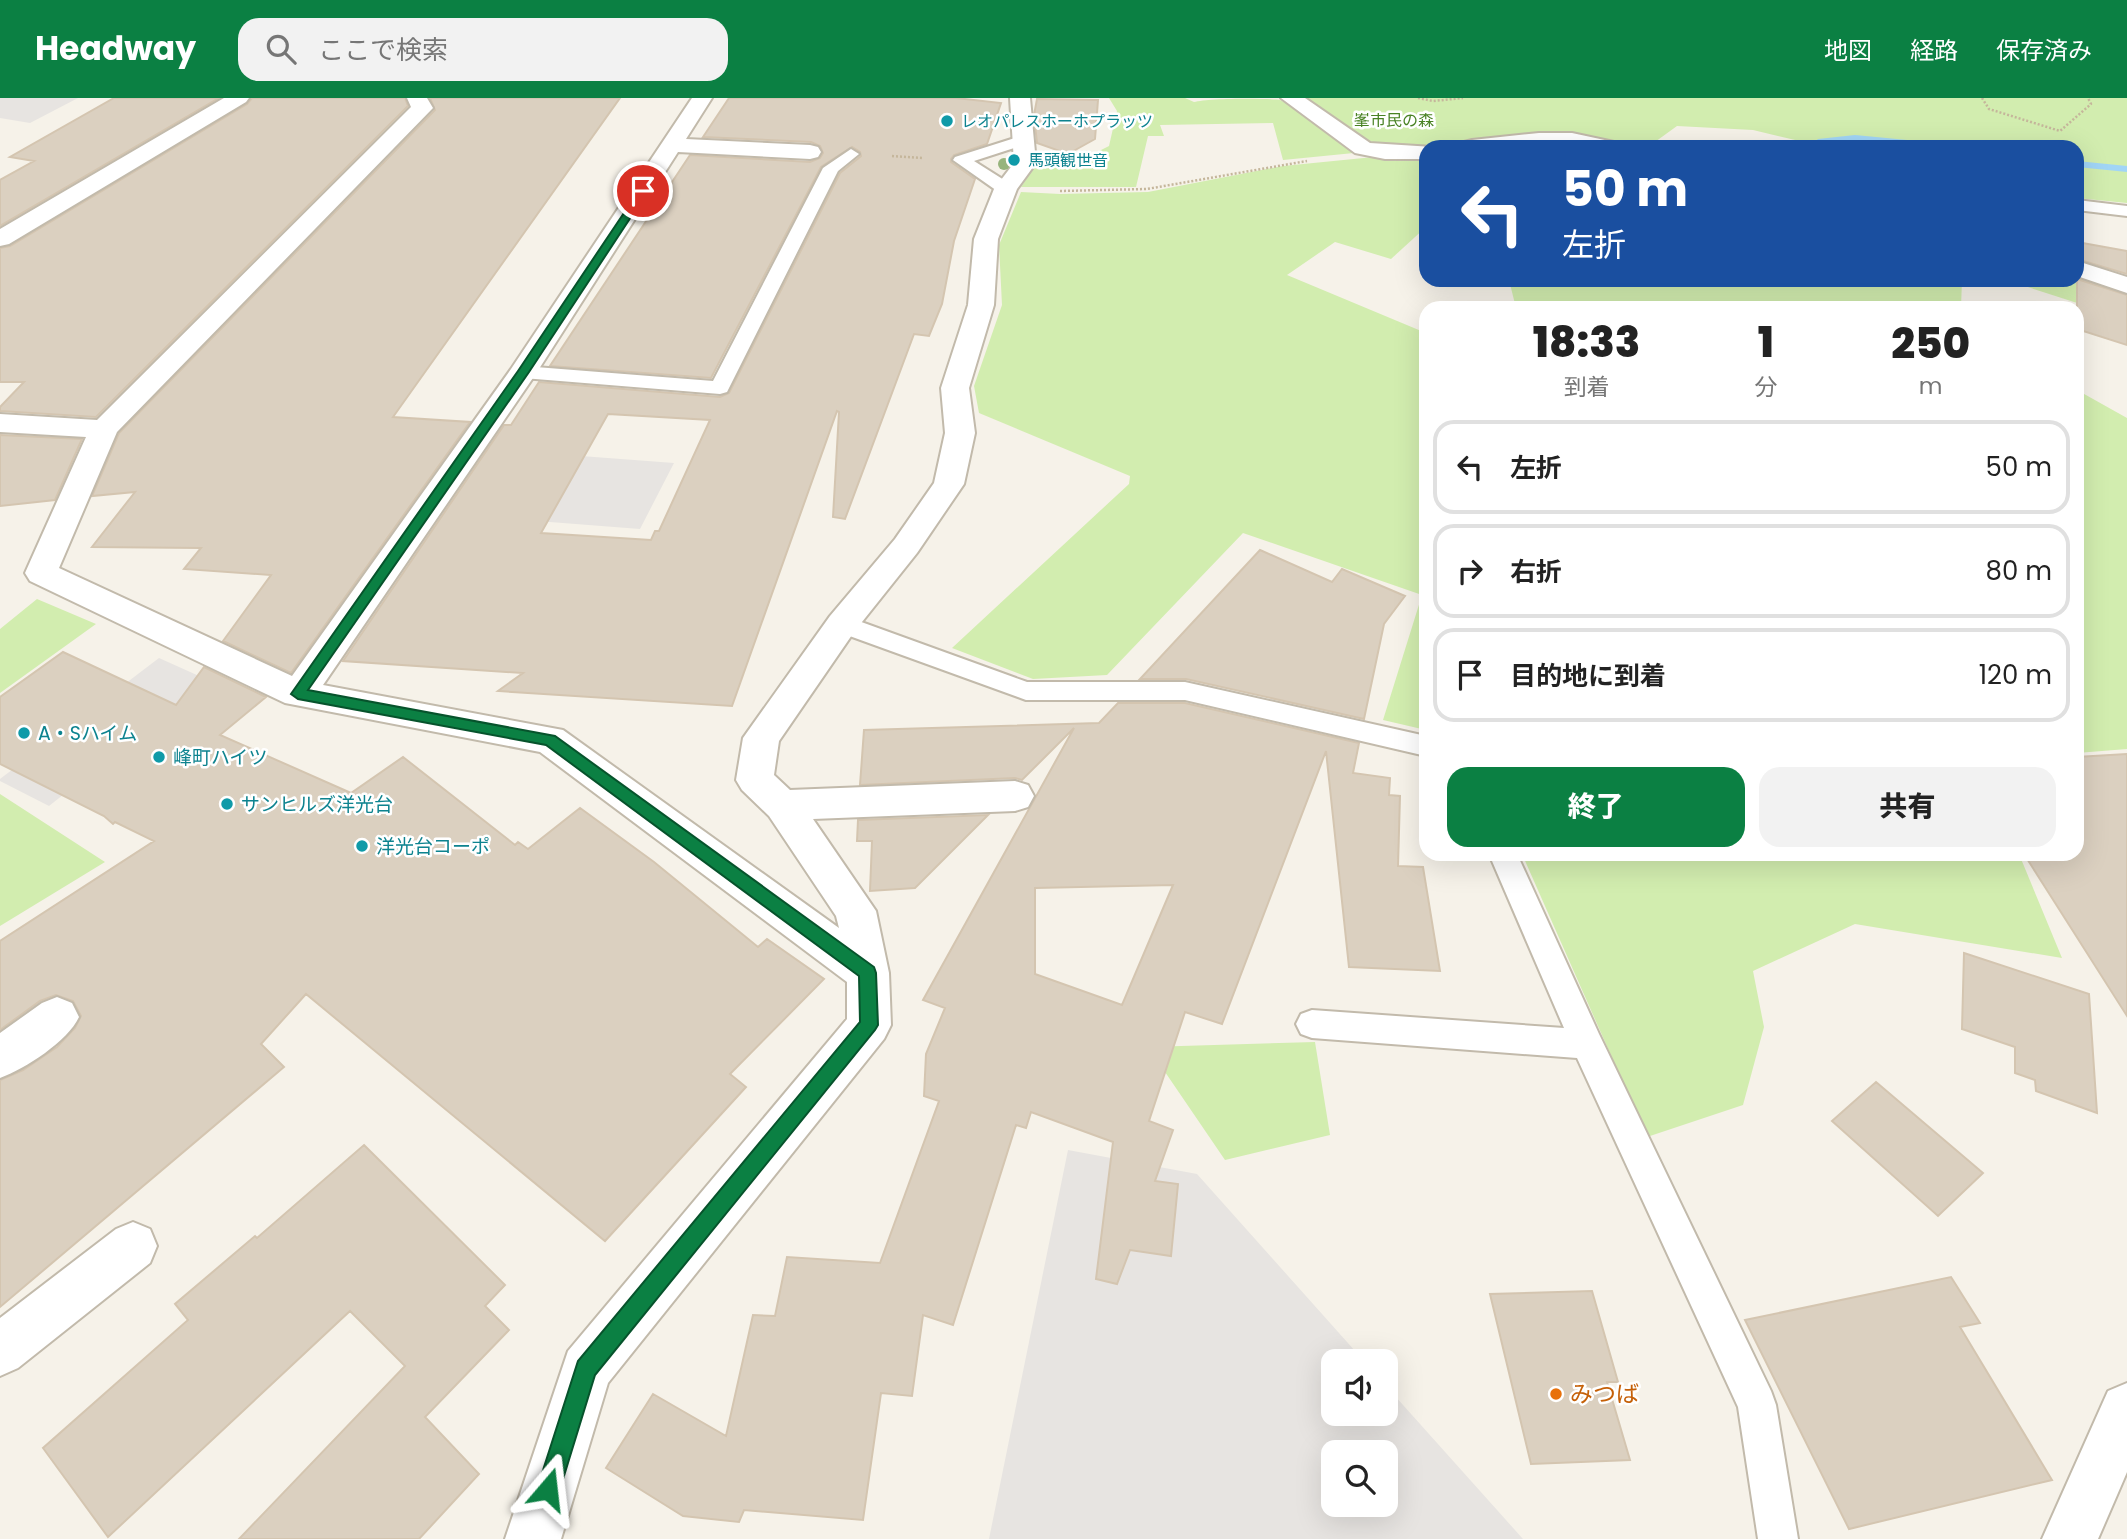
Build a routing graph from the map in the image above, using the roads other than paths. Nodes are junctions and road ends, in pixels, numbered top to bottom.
1 (239, 98) edge
2 (416, 98) edge
3 (702, 98) edge
4 (1020, 98) edge
5 (1291, 98) edge
6 (1024, 140) junction
7 (1526, 140) edge
8 (1585, 140) edge
9 (673, 145) junction
10 (810, 152) dead end
11 (1419, 152) edge
12 (851, 154) road end
13 (1006, 189) junction
14 (2084, 206) edge
15 (2127, 211) edge
16 (0, 239) edge
17 (2084, 270) edge
18 (2127, 285) edge
19 (523, 372) junction
20 (0, 423) edge
21 (104, 429) junction
22 (842, 624) junction
23 (298, 694) junction
24 (1419, 744) edge
25 (1015, 796) dead end
26 (782, 806) junction
27 (1506, 861) edge
28 (868, 973) junction
29 (57, 1017) dead end
30 (1312, 1024) dead end
31 (1587, 1044) junction
32 (0, 1058) edge
33 (133, 1246) dead end
34 (0, 1350) edge
35 (2127, 1410) edge
36 (534, 1538) edge
37 (1778, 1539) edge
38 (2070, 1539) edge

1 - 16 street
2 - 21 street
3 - 9 street
4 - 6 street
5 - 11 street
6 - 13 street
6 - 13 lane
7 - 8 street
9 - 10 street
9 - 19 street
12 - 19 lane
13 - 22 street
14 - 15 lane
17 - 18 street
19 - 23 street
20 - 21 street
21 - 23 street
22 - 24 lane
22 - 26 street
23 - 28 street
25 - 26 street
26 - 28 street
27 - 31 lane
28 - 36 street
29 - 32 street
30 - 31 lane
31 - 37 lane
33 - 34 street
35 - 38 street

